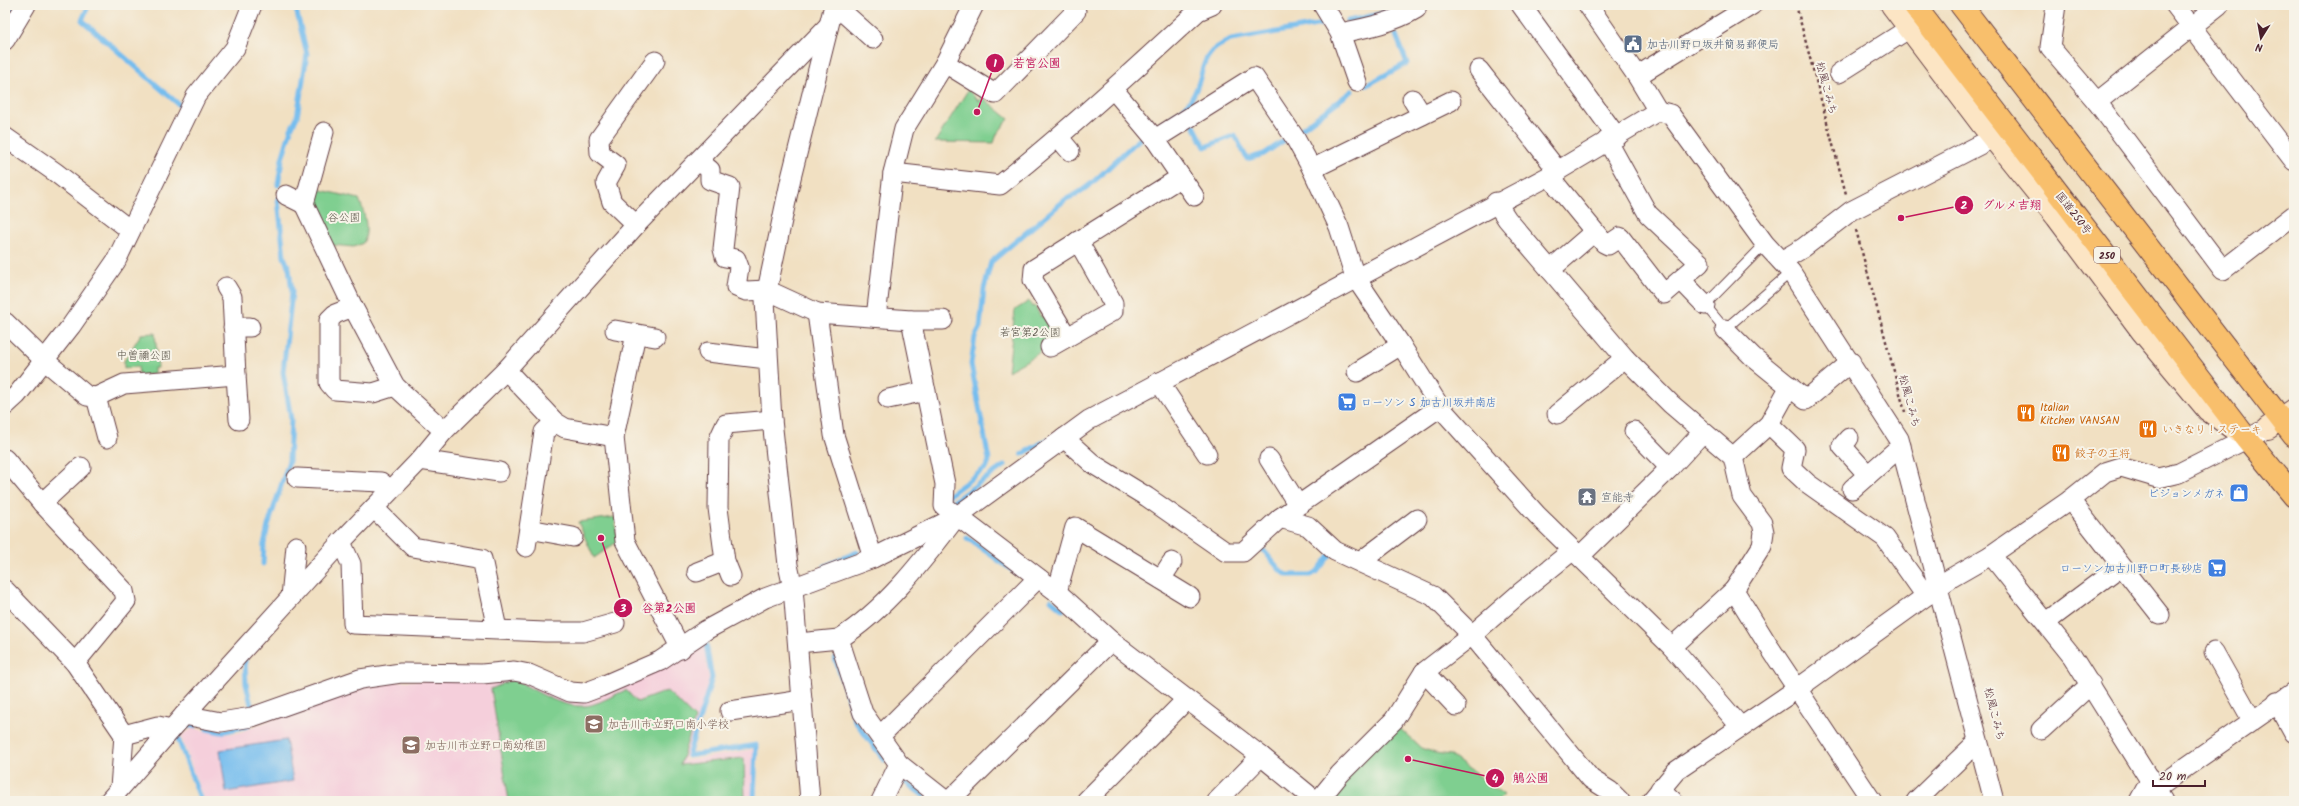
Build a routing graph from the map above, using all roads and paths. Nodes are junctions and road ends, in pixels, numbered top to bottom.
1 (26, 5) edge
2 (252, 5) edge
3 (834, 5) edge
4 (1323, 5) edge
5 (1415, 5) edge
6 (1521, 5) edge
7 (1588, 5) edge
8 (1752, 5) edge
9 (1796, 5) edge
10 (1892, 5) edge
11 (1961, 5) edge
12 (2056, 5) edge
13 (2175, 5) edge
14 (2219, 5) edge
15 (1075, 7) edge
16 (1203, 7) edge
17 (968, 8) edge
18 (1915, 15) edge
19 (2192, 26) junction
20 (827, 27) junction
21 (1340, 33) junction
22 (873, 39) dead end
23 (5, 40) edge
24 (655, 61) dead end
25 (945, 63) junction
26 (1479, 70) dead end
27 (1840, 73) dead end
28 (1638, 76) junction
29 (1357, 82) dead end
30 (1114, 90) junction
31 (1412, 99) dead end
32 (1451, 101) dead end
33 (2097, 102) junction
34 (1658, 112) junction
35 (1422, 115) junction
36 (324, 132) dead end
37 (1612, 138) junction
38 (1993, 138) junction
39 (1155, 139) junction
40 (8, 145) edge
41 (699, 160) junction
42 (2294, 162) edge
43 (1312, 169) junction
44 (893, 173) junction
45 (1554, 173) junction
46 (1180, 177) junction
47 (286, 195) dead end
48 (1194, 196) dead end
49 (1496, 202) junction
50 (304, 204) junction
51 (1851, 211) junction
52 (2294, 215) edge
53 (636, 225) junction
54 (130, 230) junction
55 (1594, 232) junction
56 (1078, 241) junction
57 (1765, 244) junction
58 (1786, 266) junction
59 (1550, 270) junction
60 (1355, 277) junction
61 (1681, 280) junction
62 (226, 287) dead end
63 (767, 290) junction
64 (1705, 305) junction
65 (353, 308) junction
66 (817, 313) junction
67 (876, 317) junction
68 (911, 320) junction
69 (943, 320) dead end
70 (5, 322) edge
71 (1724, 329) junction
72 (615, 330) dead end
73 (636, 334) junction
74 (655, 337) dead end
75 (1067, 337) junction
76 (1401, 345) junction
77 (1050, 347) dead end
78 (708, 352) dead end
79 (767, 358) junction
80 (1625, 358) junction
81 (44, 360) junction
82 (1851, 362) junction
83 (506, 370) junction
84 (1357, 372) dead end
85 (236, 375) junction
86 (1159, 382) junction
87 (395, 386) junction
88 (1790, 386) junction
89 (926, 391) junction
90 (96, 397) junction
91 (888, 399) dead end
92 (5, 406) edge
93 (1440, 407) junction
94 (1557, 414) dead end
95 (1905, 414) dead end
96 (239, 420) dead end
97 (772, 420) junction
98 (555, 422) junction
99 (2284, 423) edge
100 (1769, 424) junction
101 (1634, 430) dead end
102 (444, 431) junction
103 (1703, 432) junction
104 (614, 436) junction
105 (107, 438) dead end
106 (1064, 438) junction
107 (1849, 438) dead end
108 (2247, 439) junction
109 (1901, 446) junction
110 (1208, 454) dead end
111 (1733, 457) junction
112 (5, 459) edge
113 (1269, 459) dead end
114 (420, 460) junction
115 (81, 467) dead end
116 (1670, 468) junction
117 (499, 472) dead end
118 (1868, 474) junction
119 (297, 478) dead end
120 (1852, 489) dead end
121 (390, 490) junction
122 (2294, 496) edge
123 (2070, 500) junction
124 (42, 503) junction
125 (1298, 505) junction
126 (374, 508) junction
127 (956, 517) junction
128 (1280, 518) junction
129 (1417, 519) dead end
130 (573, 537) dead end
131 (341, 542) junction
132 (296, 546) dead end
133 (1577, 553) junction
134 (1990, 555) junction
135 (873, 558) junction
136 (1172, 562) dead end
137 (1360, 562) junction
138 (2121, 566) junction
139 (697, 572) dead end
140 (1038, 578) junction
141 (1162, 580) junction
142 (793, 588) junction
143 (5, 590) edge
144 (1734, 590) junction
145 (1057, 592) junction
146 (1932, 592) junction
147 (1190, 596) dead end
148 (291, 597) junction
149 (2160, 615) dead end
150 (2046, 622) junction
151 (615, 623) dead end
152 (497, 629) junction
153 (1472, 635) junction
154 (839, 639) junction
155 (1111, 641) junction
156 (798, 642) junction
157 (1672, 647) junction
158 (681, 649) junction
159 (2214, 652) dead end
160 (75, 663) junction
161 (1424, 672) junction
162 (2091, 684) junction
163 (1796, 689) junction
164 (2294, 692) edge
165 (802, 700) junction
166 (1186, 700) junction
167 (2277, 702) junction
168 (1456, 706) dead end
169 (730, 711) dead end
170 (184, 715) junction
171 (2252, 720) junction
172 (1740, 726) junction
173 (172, 729) junction
174 (2041, 730) dead end
175 (2294, 733) edge
176 (124, 735) junction
177 (880, 736) junction
178 (1978, 741) junction
179 (1262, 756) junction
180 (899, 764) junction
181 (2157, 790) edge
182 (115, 794) edge
183 (1661, 797) edge
184 (810, 801) edge
185 (881, 801) edge
186 (946, 801) edge
187 (950, 801) edge
188 (1086, 801) edge
189 (1217, 801) edge
190 (1317, 801) edge
191 (1620, 801) edge
192 (1872, 801) edge
193 (1916, 801) edge
194 (1994, 801) edge
195 (2138, 801) edge

1 - 23 street
2 - 54 street
3 - 20 street
3 - 22 street
4 - 21 street
5 - 21 street
6 - 37 street
7 - 28 street
8 - 28 street
9 - 51 path, 松風こみち
10 - 18 street
11 - 99 highway
12 - 33 street
13 - 19 street
14 - 19 street
15 - 25 street
16 - 30 street
17 - 25 street
18 - 27 street
18 - 38 street
18 - 108 highway, 国道250号 / 250
19 - 33 street
19 - 42 street
20 - 41 street
20 - 63 street
21 - 29 street
24 - 53 street
25 - 44 street
26 - 45 street
28 - 34 street
30 - 39 street
30 - 44 street
31 - 35 street
32 - 35 street
33 - 52 street
34 - 37 street
34 - 57 street
35 - 43 street
36 - 50 street
37 - 45 street
37 - 61 street
38 - 51 street
38 - 108 street
39 - 43 street
39 - 46 street
40 - 54 street
41 - 53 street
41 - 63 street
43 - 60 street
44 - 67 street
45 - 49 street
45 - 55 street
46 - 48 street
46 - 56 street
47 - 50 street
49 - 59 street
49 - 60 street
50 - 65 street
51 - 58 street
51 - 95 path, 松風こみち
53 - 83 street
54 - 81 street
55 - 59 street
55 - 61 street
56 - 75 street
56 - 75 street
57 - 58 street
57 - 64 lane
58 - 71 lane
58 - 82 street
59 - 80 street
60 - 76 street
60 - 86 street
61 - 64 street
62 - 85 street
63 - 66 street
63 - 79 street
64 - 71 lane
65 - 87 street
65 - 87 street
66 - 67 street
66 - 135 street
67 - 68 street
68 - 69 street
68 - 89 street
70 - 81 street
71 - 88 street
72 - 73 street
73 - 74 street
73 - 104 street
75 - 77 street
76 - 84 street
76 - 93 street
78 - 79 street
79 - 97 street
80 - 94 street
80 - 103 street
81 - 90 street
81 - 92 street
82 - 88 street
82 - 109 street
83 - 98 street
83 - 102 street
85 - 90 street
85 - 96 street
86 - 106 street
86 - 110 street
87 - 102 street
88 - 100 street
89 - 91 street
89 - 127 street
90 - 105 street
93 - 125 street
93 - 133 street
97 - 139 street
97 - 142 street
98 - 104 street
98 - 130 street
99 - 108 street
100 - 111 street
100 - 146 street
101 - 116 street
102 - 114 street
103 - 111 street
103 - 116 street
104 - 158 street
106 - 127 street
106 - 128 street
107 - 118 street
108 - 122 highway, 国道250号 / 250
108 - 123 street
109 - 118 street
109 - 146 street
111 - 144 street
112 - 124 street
113 - 125 street
114 - 117 street
114 - 121 street
115 - 124 street
116 - 133 street
118 - 120 street
119 - 121 street
121 - 126 street
123 - 134 street
123 - 138 street
124 - 160 street
125 - 128 street
126 - 131 street
126 - 152 street
127 - 135 street
127 - 140 street
127 - 154 street
128 - 137 street
129 - 137 street
131 - 148 street
131 - 152 street
132 - 148 street
133 - 153 street
133 - 157 street
134 - 146 street
134 - 150 street
135 - 142 street
136 - 141 street
137 - 153 street
138 - 149 street
138 - 150 street
140 - 145 street
140 - 177 street
141 - 145 street
141 - 147 street
142 - 156 street
142 - 158 street
143 - 160 street
144 - 157 street
144 - 163 street
145 - 155 street
146 - 163 street
146 - 178 street
148 - 170 street
150 - 162 street
151 - 152 street
153 - 161 street
153 - 191 street
154 - 156 street
154 - 177 street
155 - 166 street
155 - 187 street
156 - 165 street
157 - 172 street
158 - 170 street
159 - 171 street
160 - 176 street
161 - 168 street
161 - 190 street
162 - 174 street
162 - 181 street
163 - 172 street
163 - 192 street
164 - 167 street
165 - 169 street
165 - 184 street
166 - 179 street
166 - 188 street
167 - 171 street
167 - 175 street
170 - 173 street
171 - 181 street
172 - 183 street
173 - 176 street
173 - 182 street
176 - 182 street
177 - 180 street
178 - 193 street
178 - 194 street
179 - 189 street
179 - 190 street
180 - 185 street
180 - 186 street
181 - 195 street

